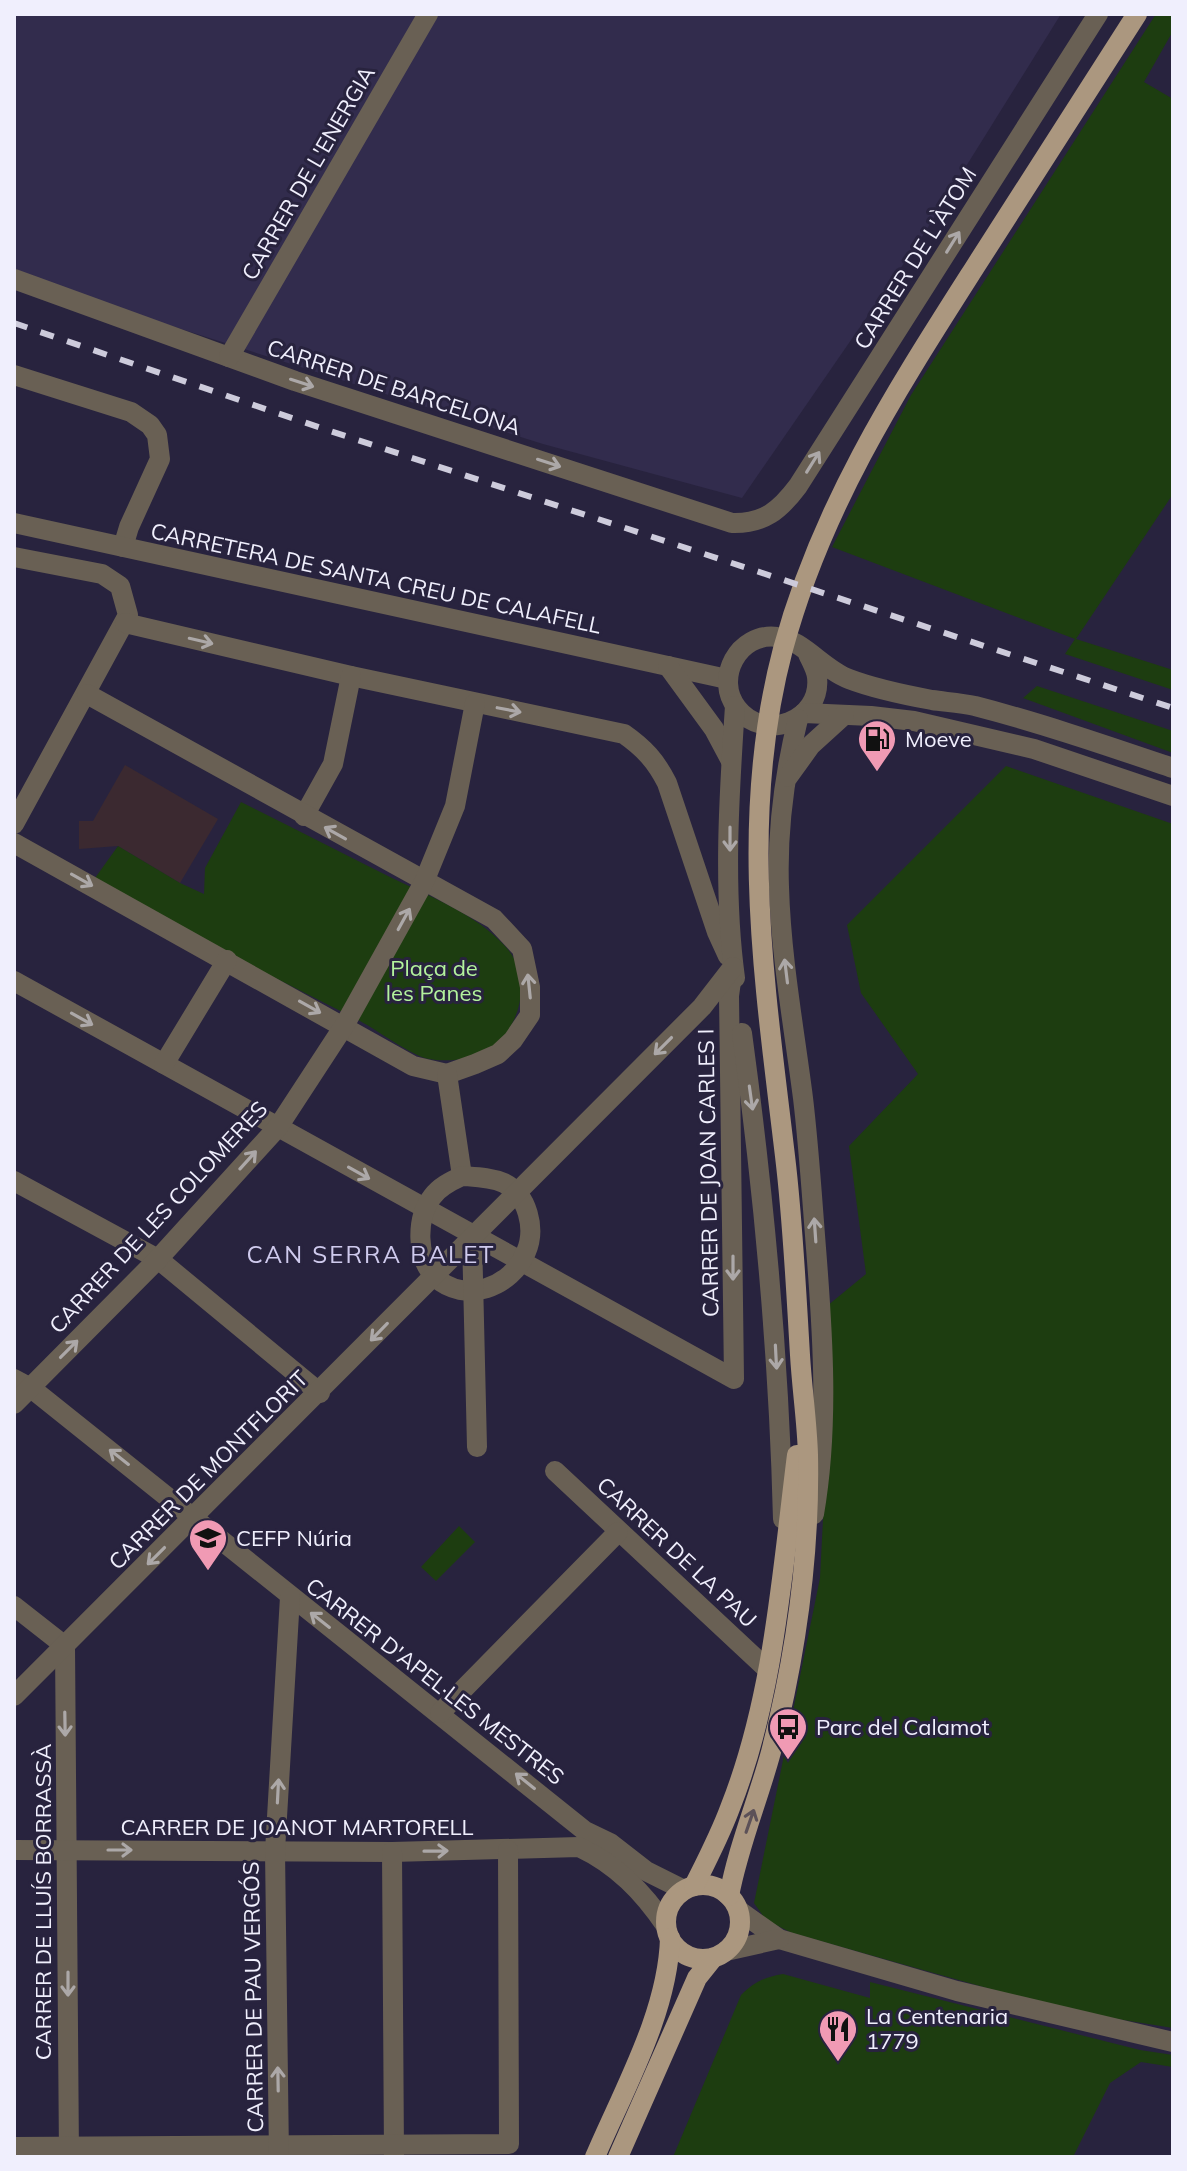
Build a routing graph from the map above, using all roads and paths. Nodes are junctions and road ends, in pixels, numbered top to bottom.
1 (428, 14) edge
2 (1098, 14) edge
3 (1137, 14) edge
4 (14, 279) edge
5 (229, 357) junction
6 (14, 375) edge
7 (763, 519) joint
8 (14, 523) edge
9 (116, 545) junction
10 (14, 557) edge
11 (102, 574) junction
12 (125, 623) junction
13 (808, 654) junction
14 (668, 666) junction
15 (351, 676) junction
16 (727, 679) junction
17 (87, 694) junction
18 (475, 703) junction
19 (735, 706) junction
20 (844, 715) junction
21 (801, 716) junction
22 (731, 761) junction
23 (1173, 768) edge
24 (788, 777) junction
25 (1173, 796) edge
26 (304, 816) junction
27 (14, 824) edge
28 (14, 843) edge
29 (698, 876) junction
30 (424, 882) junction
31 (779, 885) junction
32 (729, 894) junction
33 (227, 960) junction
34 (733, 967) junction
35 (14, 981) edge
36 (344, 1026) junction
37 (164, 1064) junction
38 (447, 1074) junction
39 (278, 1127) junction
40 (462, 1176) junction
41 (14, 1181) edge
42 (517, 1191) junction
43 (425, 1210) junction
44 (472, 1237) junction
45 (158, 1259) junction
46 (521, 1263) junction
47 (434, 1276) junction
48 (473, 1291) junction
49 (800, 1355) junction
50 (22, 1384) edge
51 (320, 1393) junction
52 (14, 1404) edge
53 (477, 1447) dead end
54 (555, 1471) dead end
55 (195, 1517) junction
56 (618, 1532) junction
57 (784, 1553) junction
58 (806, 1555) junction
59 (290, 1597) junction
60 (14, 1606) edge
61 (65, 1646) junction
62 (767, 1669) junction
63 (14, 1696) edge
64 (440, 1713) junction
65 (582, 1839) junction
66 (14, 1850) edge
67 (67, 1850) junction
68 (508, 1850) junction
69 (275, 1851) junction
70 (392, 1852) junction
71 (689, 1888) junction
72 (734, 1903) junction
73 (668, 1932) junction
74 (779, 1939) junction
75 (720, 1955) junction
76 (1173, 2042) edge
77 (14, 2147) edge
78 (394, 2151) edge
79 (69, 2152) edge
80 (279, 2152) edge
81 (595, 2157) edge
82 (618, 2157) edge

1 - 5 street, CARRER DE L'ENERGIA
7 -> 2 street, CARRER DE L'ÀTOM
3 - 49 main road
4 - 5 street, CARRER DE BARCELONA
5 -> 7 street, CARRER DE BARCELONA
6 - 9 street
8 - 9 street, CARRETERA DE SANTA CREU DE CALAFELL
9 - 11 street
9 - 14 street, CARRETERA DE SANTA CREU DE CALAFELL
10 - 11 street
11 - 12 street
12 -> 15 street
12 - 17 street
13 - 16 street
13 - 21 street
13 - 23 street
14 - 16 street, CARRETERA DE SANTA CREU DE CALAFELL
14 - 22 street
15 - 18 street
15 - 26 street
16 - 19 street
17 - 26 street
17 - 27 street
18 -> 29 street
18 - 30 street, CARRER DE LES COLOMERES
19 - 21 street
19 - 22 street
20 - 21 street
20 - 24 street
20 - 25 street
21 - 24 street
22 -> 32 street
24 - 31 street
30 -> 26 street
28 -> 33 street
29 - 32 street
29 - 34 street
36 -> 30 street, CARRER DE LES COLOMERES
38 -> 30 street
31 - 32 street
58 -> 31 street
32 - 34 street
33 -> 36 street
33 - 37 street
34 -> 42 street
34 -> 46 street, CARRER DE JOAN CARLES I
34 -> 57 street
35 -> 37 street
36 - 38 street
36 - 39 street, CARRER DE LES COLOMERES
37 - 39 street
38 - 40 street
39 -> 43 street
45 -> 39 street, CARRER DE LES COLOMERES
40 - 42 street
40 - 43 street
41 - 45 street
42 - 44 street, CARRER DE MONTFLORIT
42 - 46 street
43 - 44 street
43 - 47 street
44 - 46 street
44 - 47 street, CARRER DE MONTFLORIT
44 - 48 street
50 -> 45 street, CARRER DE LES COLOMERES
45 - 51 street
46 - 48 street
47 - 48 street
47 -> 51 street, CARRER DE MONTFLORIT
48 - 53 street
49 - 57 main road
49 - 58 main road
50 - 52 street, CARRER DE LES COLOMERES
55 -> 50 street, CARRER D'APEL·LES MESTRES
51 - 55 street, CARRER DE MONTFLORIT
54 - 56 street, CARRER DE LA PAU
55 - 59 street, CARRER D'APEL·LES MESTRES
55 -> 61 street, CARRER DE MONTFLORIT
56 - 62 street, CARRER DE LA PAU
56 - 64 street
57 - 62 main road
72 -> 58 main road
64 -> 59 street, CARRER D'APEL·LES MESTRES
69 -> 59 street, CARRER DE PAU VERGÓS
60 - 61 street
61 - 63 street, CARRER DE MONTFLORIT
61 -> 67 street, CARRER DE LLUÍS BORRASSÀ
62 - 71 main road
65 -> 64 street, CARRER D'APEL·LES MESTRES
65 - 68 street, CARRER DE JOANOT MARTORELL
65 - 71 street, CARRER D'APEL·LES MESTRES
65 - 73 street
66 - 67 street, CARRER DE JOANOT MARTORELL
67 -> 69 street, CARRER DE JOANOT MARTORELL
67 -> 79 street, CARRER DE LLUÍS BORRASSÀ
70 -> 68 street, CARRER DE JOANOT MARTORELL
68 - 78 street
69 - 70 street, CARRER DE JOANOT MARTORELL
80 -> 69 street, CARRER DE PAU VERGÓS
70 - 78 street
71 - 72 main road
71 - 73 main road
72 - 74 street
72 - 75 main road
73 - 75 main road
73 - 81 main road
74 - 75 street
74 - 76 street
75 - 82 main road
77 - 79 street
78 - 80 street
79 - 80 street

